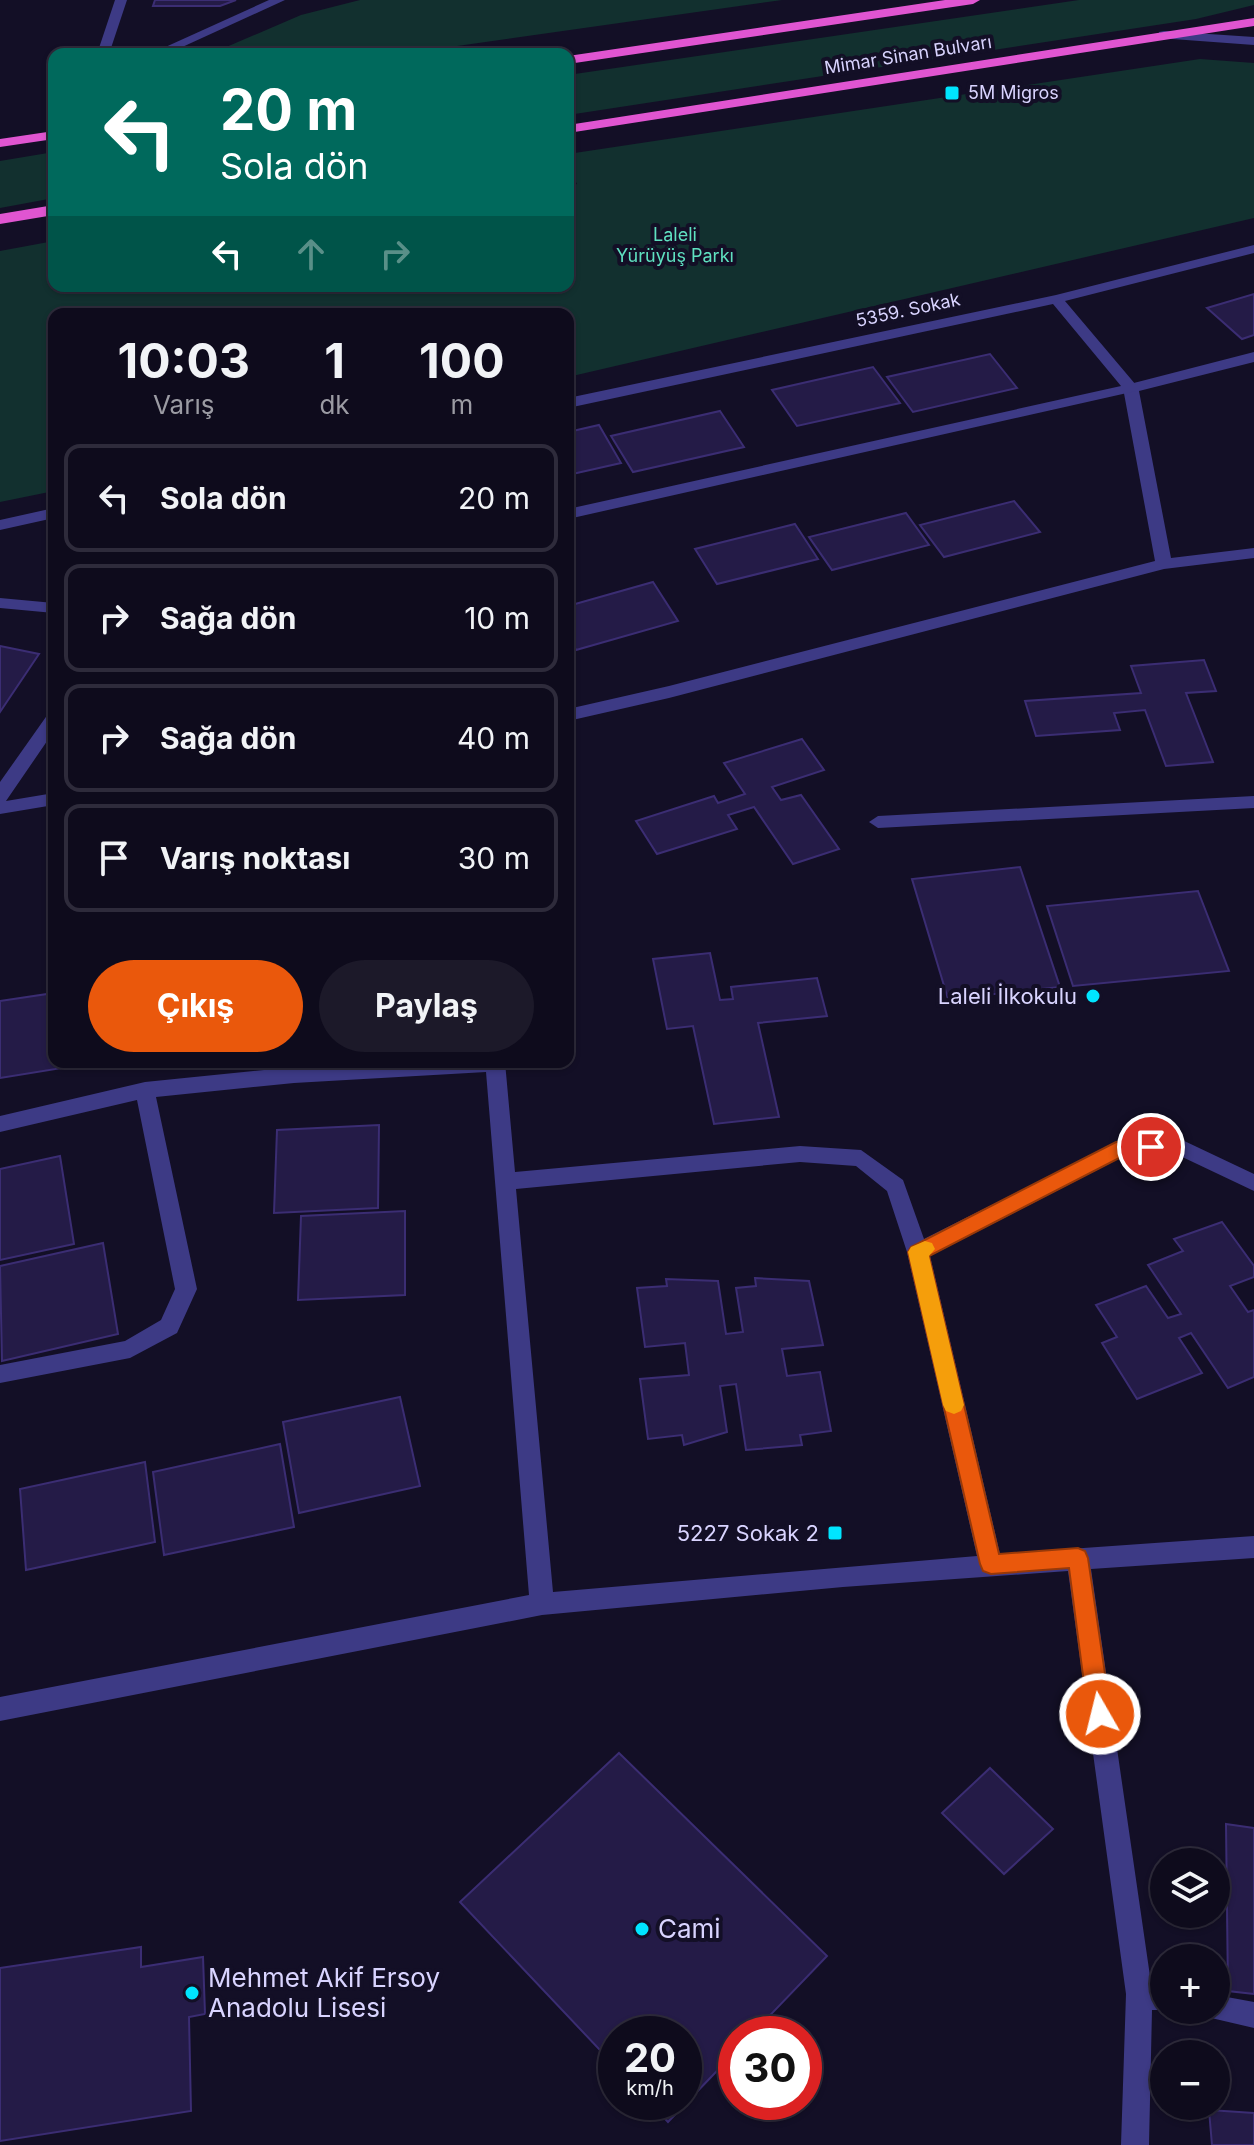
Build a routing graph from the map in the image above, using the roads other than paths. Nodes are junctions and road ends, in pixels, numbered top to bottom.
1 (121, 0) edge
2 (279, 0) edge
3 (973, 0) edge
4 (1254, 22) edge
5 (1164, 35) junction
6 (1254, 41) edge
7 (105, 48) edge
8 (170, 48) edge
9 (574, 59) edge
10 (574, 128) edge
11 (48, 136) edge
12 (0, 143) edge
13 (48, 211) edge
14 (0, 219) edge
15 (1254, 249) edge
16 (1056, 299) junction
17 (1254, 357) edge
18 (1131, 388) junction
19 (574, 402) edge
20 (574, 513) edge
21 (48, 514) edge
22 (0, 525) edge
23 (1254, 553) edge
24 (1164, 564) junction
25 (0, 603) edge
26 (48, 607) edge
27 (574, 714) edge
28 (48, 727) edge
29 (0, 796) edge
30 (48, 800) edge
31 (1254, 802) edge
32 (0, 808) edge
33 (878, 822) dead end
34 (411, 1068) edge
35 (496, 1068) edge
36 (145, 1090) junction
37 (0, 1124) edge
38 (508, 1181) junction
39 (1254, 1183) edge
40 (918, 1252) junction
41 (0, 1374) edge
42 (1254, 1547) edge
43 (1078, 1558) junction
44 (991, 1564) junction
45 (542, 1604) junction
46 (0, 1709) edge
47 (1150, 1990) edge
48 (1150, 2005) edge
49 (1230, 2011) edge
50 (1254, 2015) edge
51 (1135, 2145) edge

1 - 7 street
2 - 8 street
3 - 9 highway
4 - 5 highway, Mimar Sinan Bulvarı
5 - 6 street
5 - 10 highway, Mimar Sinan Bulvarı
11 - 12 highway
13 - 14 highway
15 - 16 street, 5359. Sokak
16 - 18 street
16 - 19 street, 5359. Sokak
17 - 18 street
18 - 20 street
18 - 24 street
21 - 22 street
23 - 24 street
24 - 27 street
25 - 26 street
28 - 29 street
30 - 32 street
31 - 33 street
34 - 36 street
35 - 38 street
36 - 37 street
36 - 41 street
38 - 40 street
38 - 45 street
39 - 40 street
40 - 44 street
42 - 43 street
43 - 44 street
43 - 47 street
44 - 45 street
45 - 46 street
48 - 51 street
49 - 50 street

